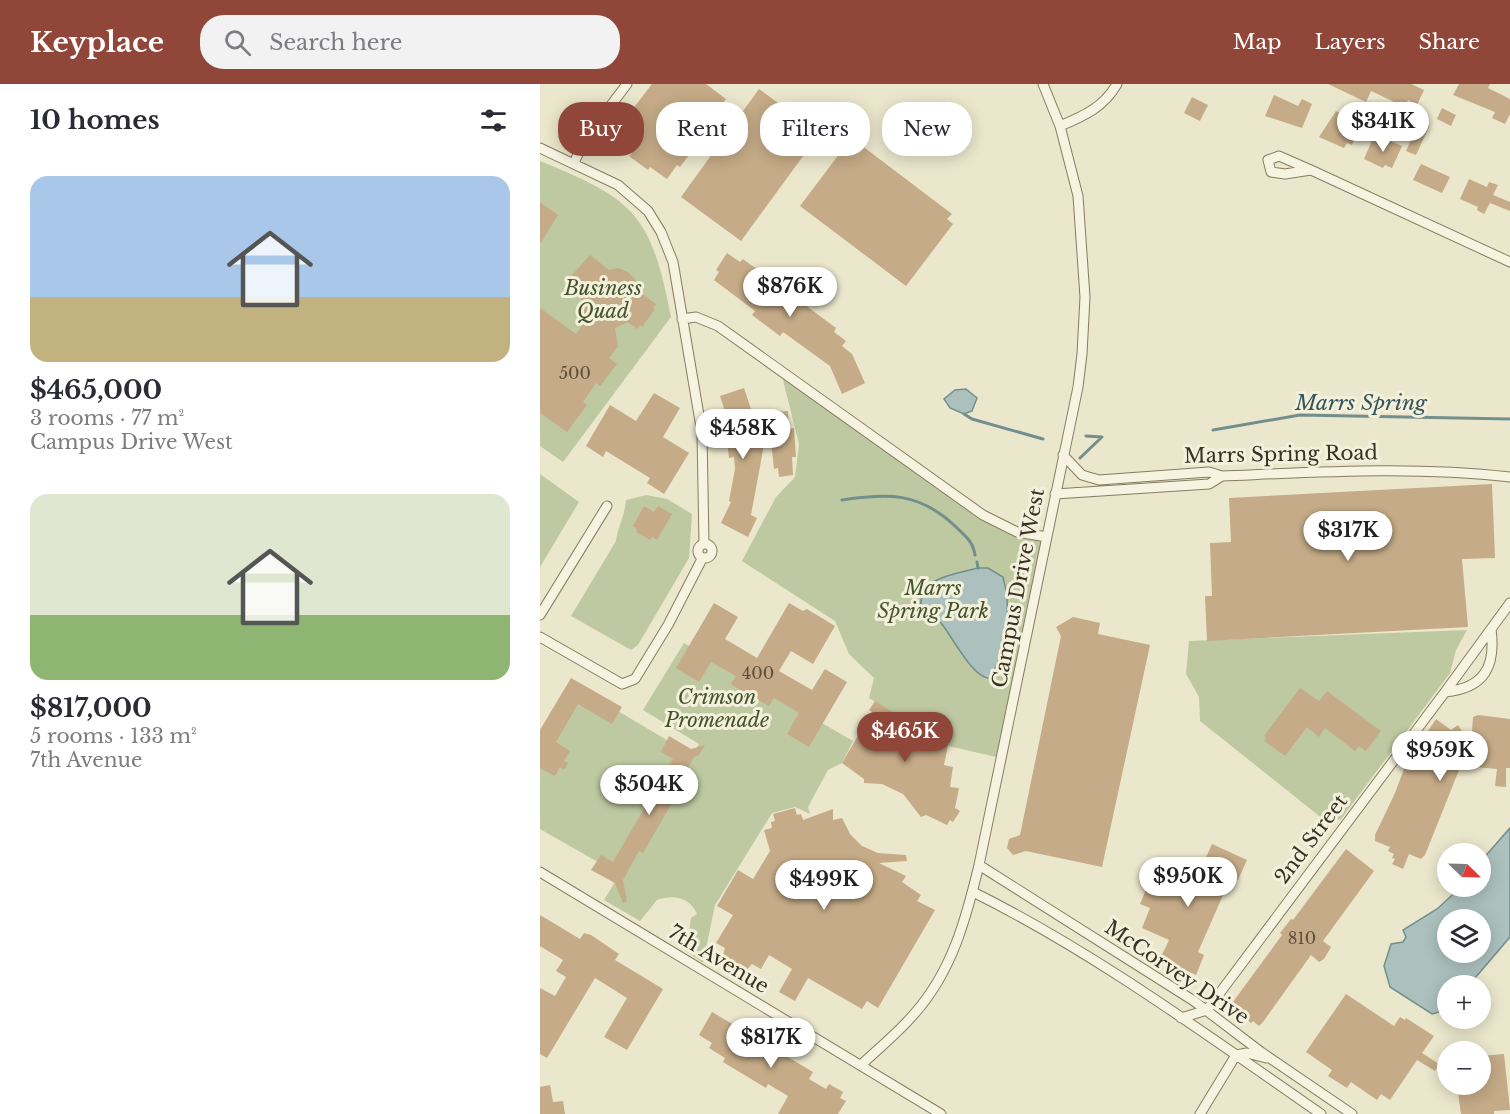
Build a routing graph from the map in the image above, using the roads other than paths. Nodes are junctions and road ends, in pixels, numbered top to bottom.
1 (627, 84) edge
2 (1043, 84) edge
3 (1117, 84) edge
4 (1060, 126) junction
5 (540, 148) edge
6 (574, 163) junction
7 (1311, 170) dead end
8 (1510, 262) edge
9 (682, 319) junction
10 (1063, 455) junction
11 (1222, 476) junction
12 (1510, 477) edge
13 (1055, 494) junction
14 (607, 506) dead end
15 (1047, 537) junction
16 (1510, 603) edge
17 (540, 615) edge
18 (1491, 629) junction
19 (540, 637) edge
20 (1445, 692) junction
21 (979, 865) junction
22 (540, 872) edge
23 (973, 892) junction
24 (1060, 917) junction
25 (1050, 934) junction
26 (1207, 1010) junction
27 (1181, 1018) junction
28 (1236, 1055) junction
29 (1272, 1060) junction
30 (861, 1065) junction
31 (941, 1114) edge
32 (1200, 1114) edge
33 (1321, 1114) edge
34 (1352, 1114) edge

1 - 6 street
2 - 4 street, Campus Drive West
3 - 4 street
4 - 10 street, Campus Drive West
5 - 6 street
6 - 9 street
7 - 8 street
9 - 15 street
9 - 19 street
10 - 11 street, Marrs Spring Road
10 - 13 street, Campus Drive West
11 - 12 street, Marrs Spring Road
11 - 13 street
13 - 15 street, Campus Drive West
14 - 17 street
15 - 21 street, Campus Drive West
16 - 18 street, 2nd Street
18 - 20 street, 2nd Street
18 - 20 street
20 - 26 street, 2nd Street
21 - 23 street, Campus Drive West
21 - 24 street, McCorvey Drive
22 - 30 street, 7th Avenue
23 - 25 street, McCorvey Drive
23 - 30 street, Campus Drive West
24 - 25 street
24 - 26 street, McCorvey Drive
25 - 27 street, McCorvey Drive
26 - 27 street
26 - 29 street, McCorvey Drive
27 - 28 street, McCorvey Drive
28 - 29 street
28 - 32 street
28 - 33 street, McCorvey Drive
29 - 34 street, McCorvey Drive
30 - 31 street, 7th Avenue

